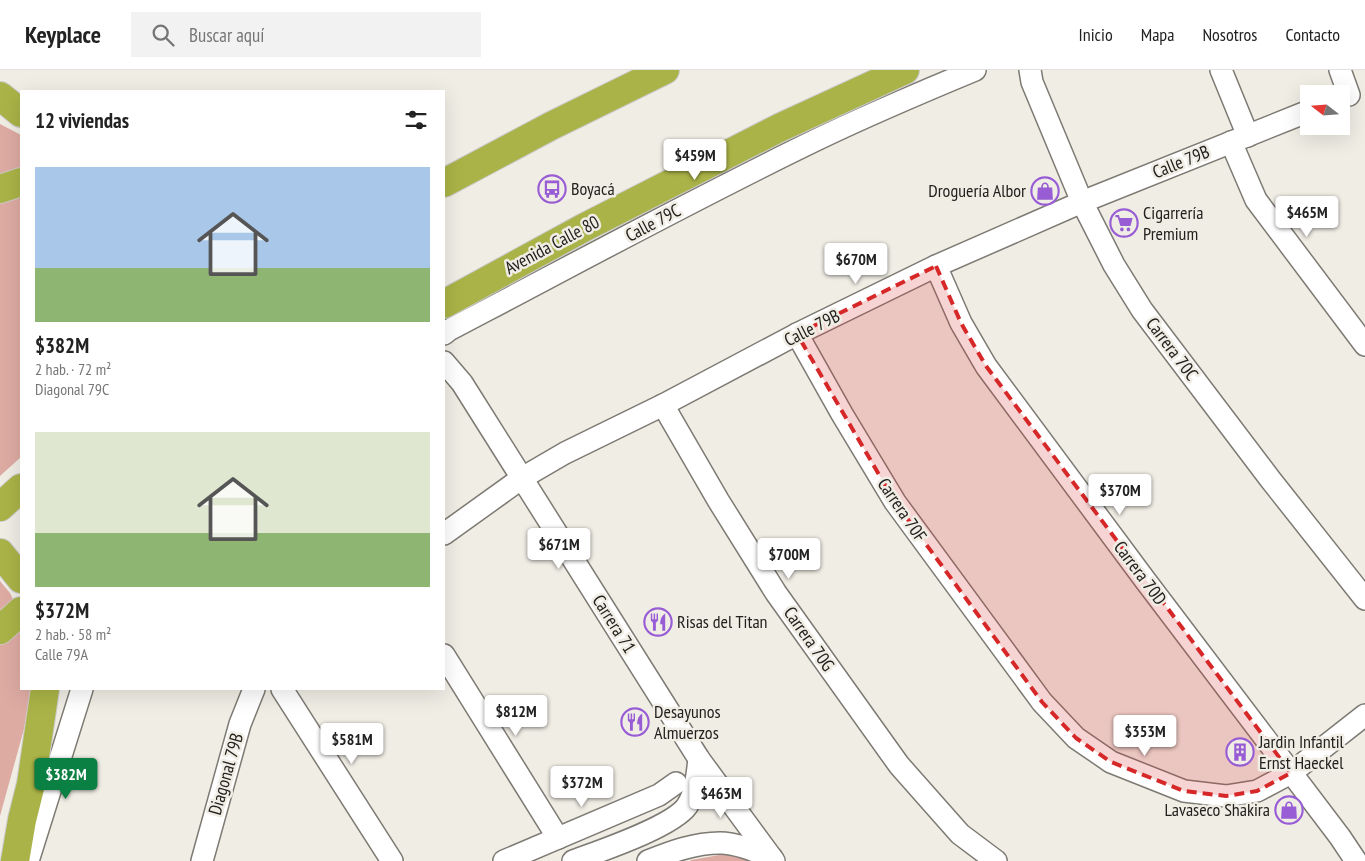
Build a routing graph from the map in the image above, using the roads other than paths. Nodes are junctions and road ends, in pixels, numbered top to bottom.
1 (666, 70) edge
2 (905, 70) edge
3 (975, 70) edge
4 (1030, 70) edge
5 (1221, 70) edge
6 (1340, 70) edge
7 (1352, 94) edge
8 (0, 96) edge
9 (20, 112) edge
10 (1300, 115) edge
11 (1239, 139) junction
12 (20, 182) edge
13 (445, 182) edge
14 (0, 189) edge
15 (1082, 202) junction
16 (936, 266) junction
17 (445, 303) edge
18 (445, 333) edge
19 (798, 334) junction
20 (1365, 345) edge
21 (445, 363) edge
22 (663, 405) junction
23 (522, 478) junction
24 (20, 489) edge
25 (0, 507) edge
26 (445, 533) edge
27 (0, 553) edge
28 (20, 579) edge
29 (1365, 599) edge
30 (20, 612) edge
31 (0, 630) edge
32 (445, 658) edge
33 (45, 690) edge
34 (82, 690) edge
35 (254, 690) edge
36 (283, 690) edge
37 (1365, 715) edge
38 (69, 728) junction
39 (699, 758) junction
40 (1292, 773) junction
41 (676, 783) dead end
42 (31, 784) junction
43 (558, 838) junction
44 (773, 859) edge
45 (16, 861) edge
46 (28, 861) edge
47 (202, 861) edge
48 (392, 861) edge
49 (504, 861) edge
50 (574, 861) edge
51 (648, 861) edge
52 (996, 861) edge
53 (1356, 861) edge

1 - 13 highway
2 - 17 highway, Avenida Calle 80
3 - 18 street, Calle 79C
4 - 15 street, Carrera 70C
5 - 11 street
6 - 7 street
8 - 9 highway
10 - 11 street, Calle 79B
11 - 15 street, Calle 79B
11 - 20 street
12 - 14 highway
15 - 16 street, Calle 79B
15 - 29 street, Carrera 70C
16 - 19 street, Calle 79B
16 - 40 street, Carrera 70D
19 - 22 street, Calle 79B
19 - 40 street, Carrera 70F
21 - 23 street, Carrera 71
22 - 23 street, Calle 79B
22 - 52 street, Carrera 70G
23 - 26 street, Calle 79B
23 - 39 street, Carrera 71
24 - 25 highway
27 - 28 highway
30 - 31 highway
32 - 43 street
33 - 42 highway
34 - 38 street
35 - 47 street, Diagonal 79B
36 - 48 street
37 - 40 street, Carrera 70F
38 - 42 street
38 - 46 street
39 - 44 street, Carrera 71
39 - 50 street
40 - 53 street, Carrera 70D
41 - 43 street
42 - 45 highway
43 - 49 street
44 - 51 street

